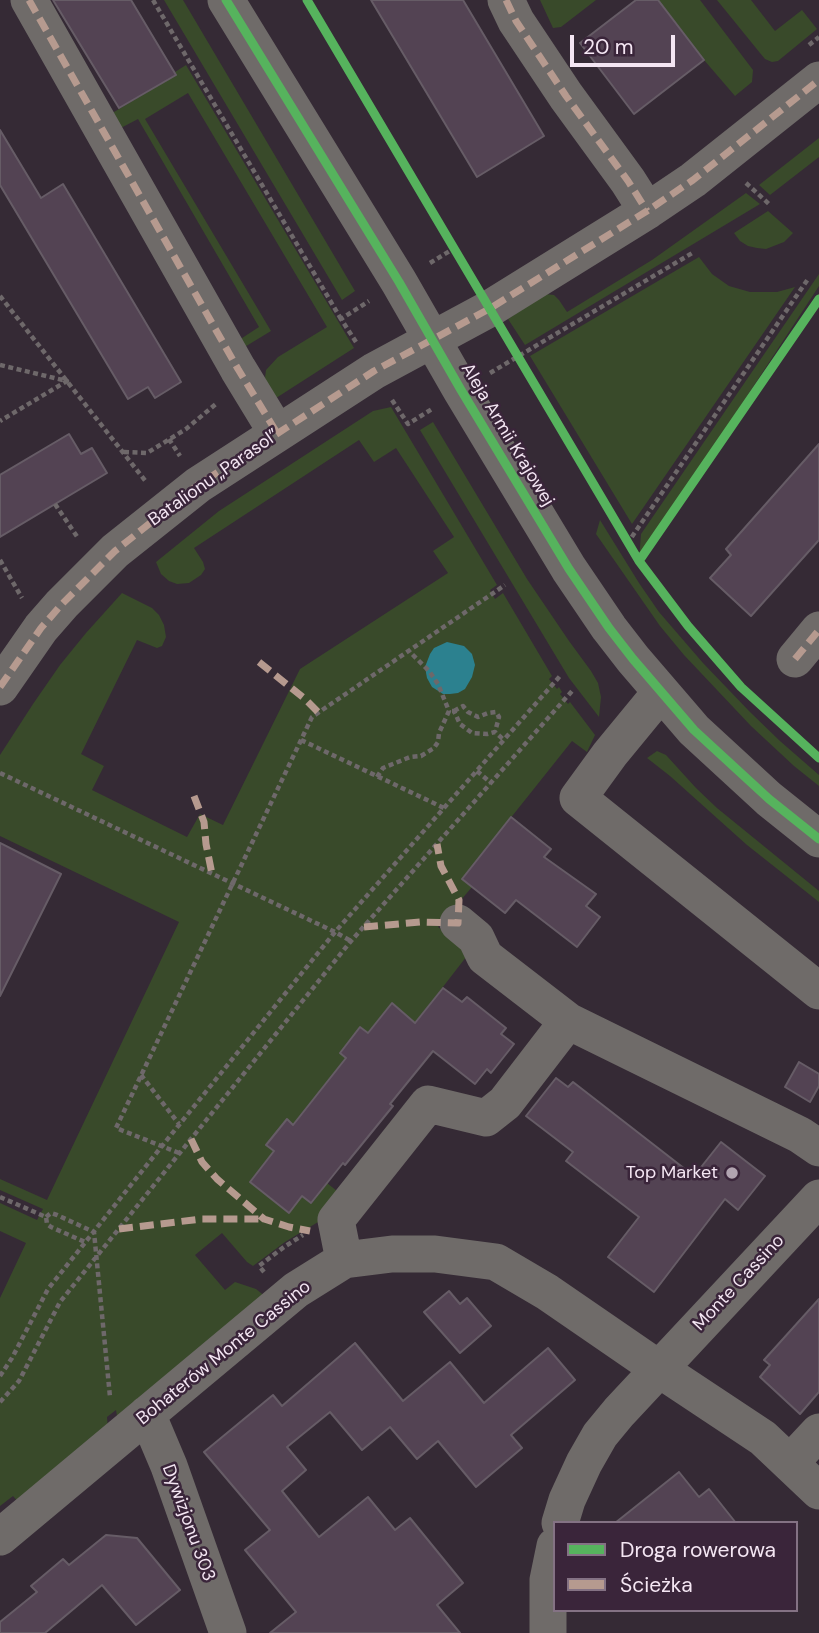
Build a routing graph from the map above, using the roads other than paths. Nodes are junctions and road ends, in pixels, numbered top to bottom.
1 (29, 0) edge
2 (226, 0) edge
3 (506, 0) edge
4 (819, 80) edge
5 (647, 211) junction
6 (432, 338) junction
7 (277, 433) junction
8 (819, 631) edge
9 (795, 659) dead end
10 (0, 687) edge
11 (661, 692) junction
12 (819, 839) edge
13 (458, 923) dead end
14 (819, 991) edge
15 (568, 1021) junction
16 (819, 1148) edge
17 (819, 1198) edge
18 (344, 1260) junction
19 (659, 1369) junction
20 (147, 1414) junction
21 (819, 1432) edge
22 (790, 1463) junction
23 (819, 1490) edge
24 (561, 1521) edge
25 (0, 1537) edge
26 (553, 1556) edge
27 (228, 1633) edge
28 (548, 1633) edge

1 - 7 street
2 - 6 street, Aleja Armii Krajowej
3 - 5 street
4 - 5 street, Batalionu „Parasol”
5 - 6 street, Batalionu „Parasol”
6 - 7 street, Batalionu „Parasol”
6 - 11 street, Aleja Armii Krajowej
7 - 10 street, Batalionu „Parasol”
8 - 9 street
11 - 12 street, Aleja Armii Krajowej
11 - 14 street
13 - 15 street
15 - 16 street
15 - 18 street
17 - 19 street, Monte Cassino
18 - 19 street, Bohaterów Monte Cassino
18 - 20 street, Bohaterów Monte Cassino
19 - 22 street, Bohaterów Monte Cassino
19 - 24 street, Monte Cassino
20 - 25 street, Bohaterów Monte Cassino
20 - 27 street, Dywizjonu 303
21 - 22 street
22 - 23 street, Bohaterów Monte Cassino
26 - 28 street

